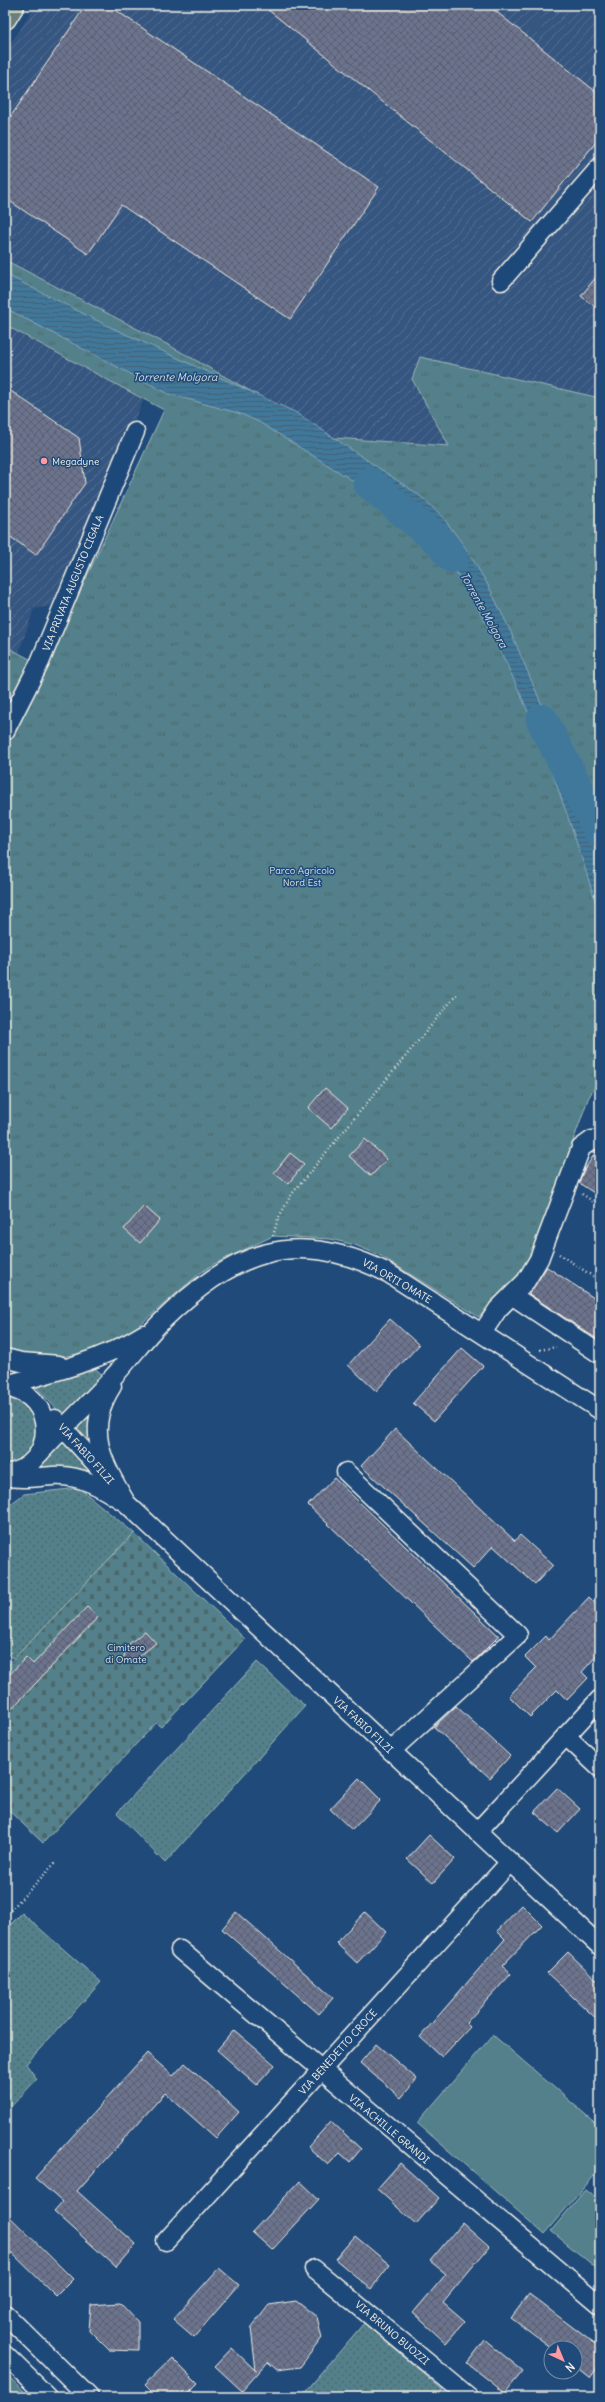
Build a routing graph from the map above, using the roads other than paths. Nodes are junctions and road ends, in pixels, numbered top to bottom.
1 (13, 5) edge
2 (5, 18) edge
3 (600, 167) edge
4 (501, 281) dead end
5 (136, 432) dead end
6 (5, 731) edge
7 (600, 1140) edge
8 (513, 1296) junction
9 (159, 1324) junction
10 (482, 1333) junction
11 (600, 1354) edge
12 (5, 1358) edge
13 (127, 1361) junction
14 (82, 1363) junction
15 (7, 1383) edge
16 (33, 1400) junction
17 (600, 1410) edge
18 (63, 1427) junction
19 (34, 1459) junction
20 (346, 1472) dead end
21 (8, 1480) edge
22 (122, 1496) junction
23 (600, 1699) edge
24 (566, 1736) junction
25 (391, 1751) junction
26 (600, 1768) edge
27 (477, 1832) junction
28 (510, 1862) junction
29 (600, 1946) edge
30 (180, 1950) dead end
31 (321, 2071) junction
32 (166, 2241) dead end
33 (314, 2269) dead end
34 (600, 2305) edge
35 (5, 2314) edge
36 (5, 2355) edge
37 (48, 2397) edge
38 (89, 2397) edge
39 (469, 2397) edge

1 - 2 highway
3 - 4 street
5 - 6 street, VIA PRIVATA AUGUSTO CIGALA
7 - 8 street
8 - 10 street
8 - 11 street
9 - 10 street, VIA ORTI OMATE
9 - 13 street, VIA ORTI OMATE
9 - 14 street, VIA ORTI OMATE
10 - 17 street, VIA ORTI OMATE
12 - 14 street, VIA ORTI OMATE
13 - 18 street, VIA ORTI OMATE
13 - 22 street, VIA FABIO FILZI
14 - 15 street, VIA ORTI OMATE
15 - 16 street, VIA FABIO FILZI
16 - 18 street, VIA FABIO FILZI
16 - 19 street
18 - 19 street, VIA ORTI OMATE
18 - 22 street, VIA FABIO FILZI
19 - 21 street, VIA ORTI OMATE
20 - 25 street
21 - 22 street, VIA FABIO FILZI
22 - 25 street, VIA FABIO FILZI
23 - 24 street
24 - 26 street
24 - 27 street
25 - 27 street, VIA FABIO FILZI
27 - 28 street, VIA FABIO FILZI
28 - 29 street, VIA FABIO FILZI
28 - 31 street, VIA BENEDETTO CROCE
30 - 31 street, VIA ACHILLE GRANDI
31 - 32 street, VIA BENEDETTO CROCE
31 - 34 street, VIA ACHILLE GRANDI
33 - 39 street, VIA BRUNO BUOZZI
35 - 38 street
36 - 37 street

